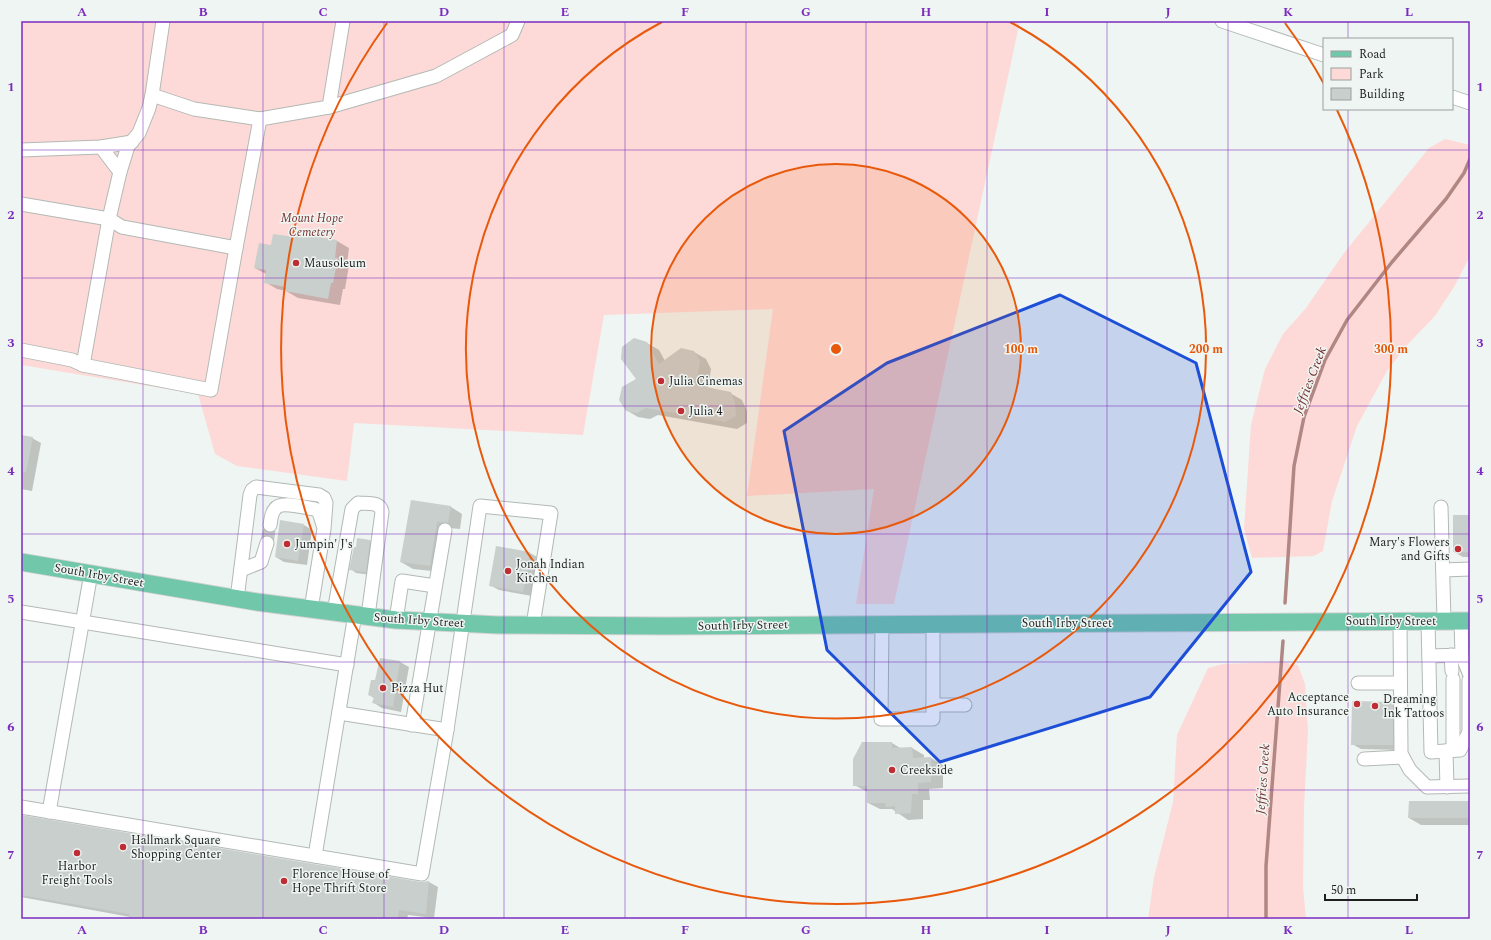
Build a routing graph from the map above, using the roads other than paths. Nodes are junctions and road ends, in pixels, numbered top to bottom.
1 (163, 21) edge
2 (343, 21) edge
3 (518, 21) edge
4 (1222, 21) edge
5 (1323, 54) edge
6 (152, 95) junction
7 (1453, 97) edge
8 (1470, 103) edge
9 (328, 106) junction
10 (260, 119) junction
11 (132, 142) junction
12 (101, 147) junction
13 (21, 150) edge
14 (120, 172) junction
15 (21, 204) edge
16 (109, 219) junction
17 (236, 248) junction
18 (21, 350) edge
19 (83, 365) junction
20 (1441, 507) dead end
21 (270, 525) tunnel mouth
22 (324, 529) junction
23 (445, 530) dead end
24 (267, 543) tunnel mouth
25 (21, 562) edge
26 (1470, 569) edge
27 (240, 570) junction
28 (1443, 570) junction
29 (91, 574) junction
30 (435, 586) junction
31 (237, 598) junction
32 (311, 609) junction
33 (21, 612) edge
34 (334, 612) junction
35 (361, 615) junction
36 (396, 620) junction
37 (1400, 621) junction
38 (1436, 621) junction
39 (1465, 621) edge
40 (82, 622) junction
41 (429, 622) junction
42 (462, 624) junction
43 (882, 624) junction
44 (933, 624) junction
45 (533, 625) junction
46 (1457, 655) junction
47 (1429, 656) junction
48 (347, 665) junction
49 (1469, 677) edge
50 (1358, 682) dead end
51 (1400, 683) junction
52 (933, 705) junction
53 (965, 705) dead end
54 (339, 713) junction
55 (412, 725) junction
56 (447, 730) junction
57 (1449, 751) junction
58 (1403, 757) junction
59 (1364, 759) dead end
60 (1470, 786) edge
61 (1447, 787) junction
62 (21, 808) edge
63 (49, 812) junction
64 (315, 856) junction

1 - 6 street
2 - 9 street
3 - 9 street
4 - 5 street
6 - 10 street
6 - 11 street
7 - 8 street
9 - 10 street
10 - 17 street
11 - 12 street
11 - 14 street
12 - 13 street
12 - 14 street
14 - 16 street
15 - 16 street
16 - 17 street
16 - 19 street
17 - 19 street
18 - 19 street
20 - 28 street
21 - 22 street
22 - 27 street
22 - 32 street
23 - 30 street
24 - 27 street
25 - 29 main road, South Irby Street
26 - 28 street
27 - 31 street
28 - 38 street
29 - 31 main road, South Irby Street
29 - 40 street
30 - 36 street
30 - 41 street
31 - 32 main road, South Irby Street
32 - 34 main road, South Irby Street
33 - 40 street
34 - 35 main road, South Irby Street
34 - 35 street
35 - 36 main road, South Irby Street
35 - 48 street
36 - 41 main road, South Irby Street
37 - 38 main road, South Irby Street
37 - 44 main road, South Irby Street
37 - 51 street
38 - 39 main road, South Irby Street
38 - 47 street
39 - 46 street
40 - 48 street
40 - 63 street
41 - 42 main road, South Irby Street
41 - 55 street
42 - 45 main road, South Irby Street
42 - 45 street
42 - 56 street
43 - 44 main road, South Irby Street
43 - 45 main road, South Irby Street
43 - 52 street
44 - 52 street
46 - 47 street
46 - 49 street
46 - 57 street
47 - 57 street
48 - 54 street
49 - 57 street
50 - 51 street
51 - 58 street
52 - 53 street
54 - 55 street
54 - 64 street
55 - 56 street
56 - 64 street
57 - 61 street
58 - 59 street
58 - 61 street
60 - 61 street
62 - 63 street
63 - 64 street

